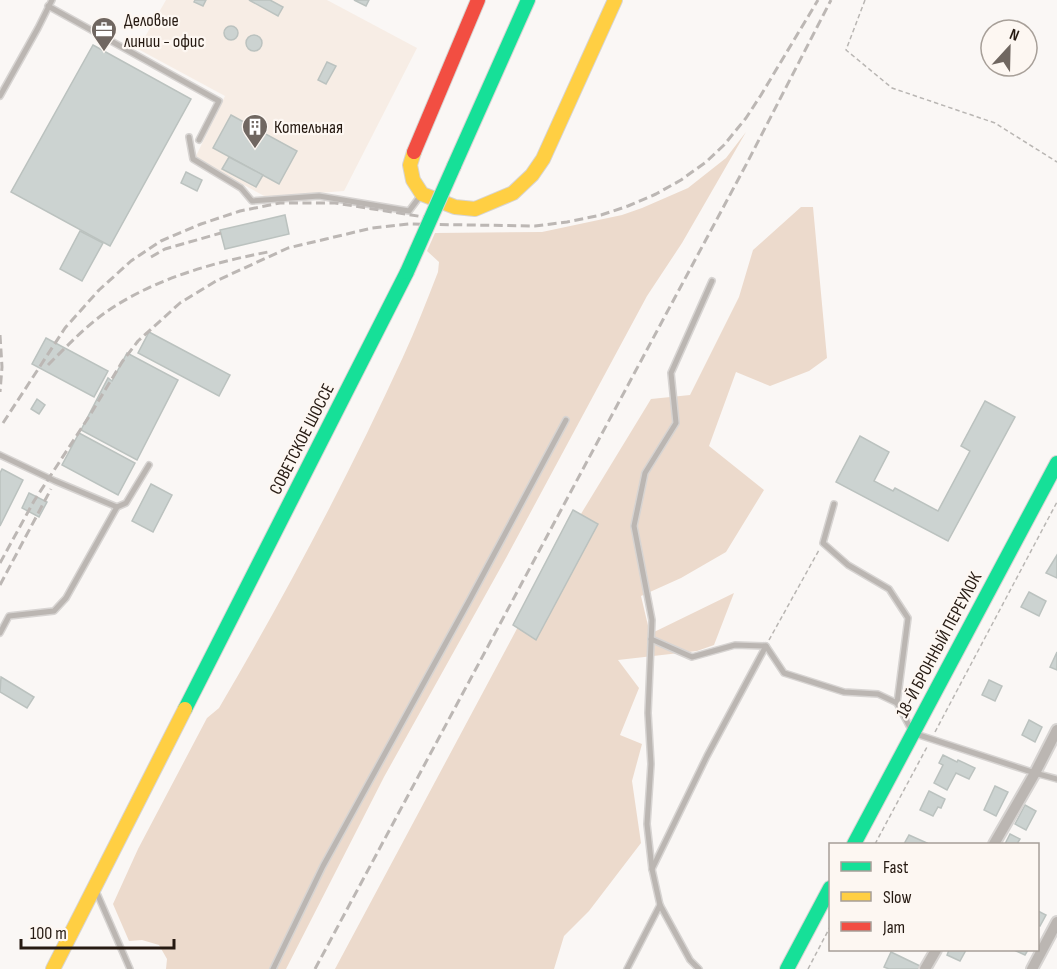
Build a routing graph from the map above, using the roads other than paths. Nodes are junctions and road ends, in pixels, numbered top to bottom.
1 (52, 0) edge
2 (478, 0) edge
3 (528, 0) edge
4 (615, 0) edge
5 (48, 6) junction
6 (0, 96) edge
7 (189, 137) dead end
8 (199, 140) dead end
9 (422, 194) junction
10 (712, 281) dead end
11 (566, 420) dead end
12 (0, 454) edge
13 (1057, 463) edge
14 (149, 465) dead end
15 (834, 504) dead end
16 (117, 507) junction
17 (0, 633) edge
18 (651, 639) junction
19 (766, 646) junction
20 (897, 703) junction
21 (1057, 730) edge
22 (913, 733) junction
23 (1035, 773) junction
24 (1057, 778) edge
25 (855, 843) edge
26 (995, 843) edge
27 (652, 869) junction
28 (95, 888) junction
29 (829, 892) edge
30 (660, 905) junction
31 (1057, 922) edge
32 (935, 951) edge
33 (53, 969) edge
34 (130, 969) edge
35 (273, 969) edge
36 (627, 969) edge
37 (699, 969) edge
38 (787, 969) edge
39 (925, 969) edge
40 (1032, 969) edge

1 - 5 lane
2 - 9 main road
3 - 28 main road, СОВЕТСКОЕ ШОССЕ, bridge
4 - 9 main road
5 - 6 lane
5 - 8 lane
7 - 9 lane
10 - 18 lane
11 - 35 lane
12 - 16 lane
13 - 22 main road, 18-Й БРОННЫЙ ПЕРЕУЛОК
14 - 16 lane
15 - 20 lane
16 - 17 lane
18 - 19 lane
18 - 27 lane
19 - 20 lane
19 - 27 lane
20 - 22 lane
21 - 23 street
22 - 23 lane
22 - 25 main road, 18-Й БРОННЫЙ ПЕРЕУЛОК
23 - 24 lane
23 - 26 street
27 - 30 lane
28 - 33 main road, СОВЕТСКОЕ ШОССЕ
28 - 34 lane
29 - 38 main road
30 - 36 lane
30 - 37 lane
31 - 40 street
32 - 39 street

